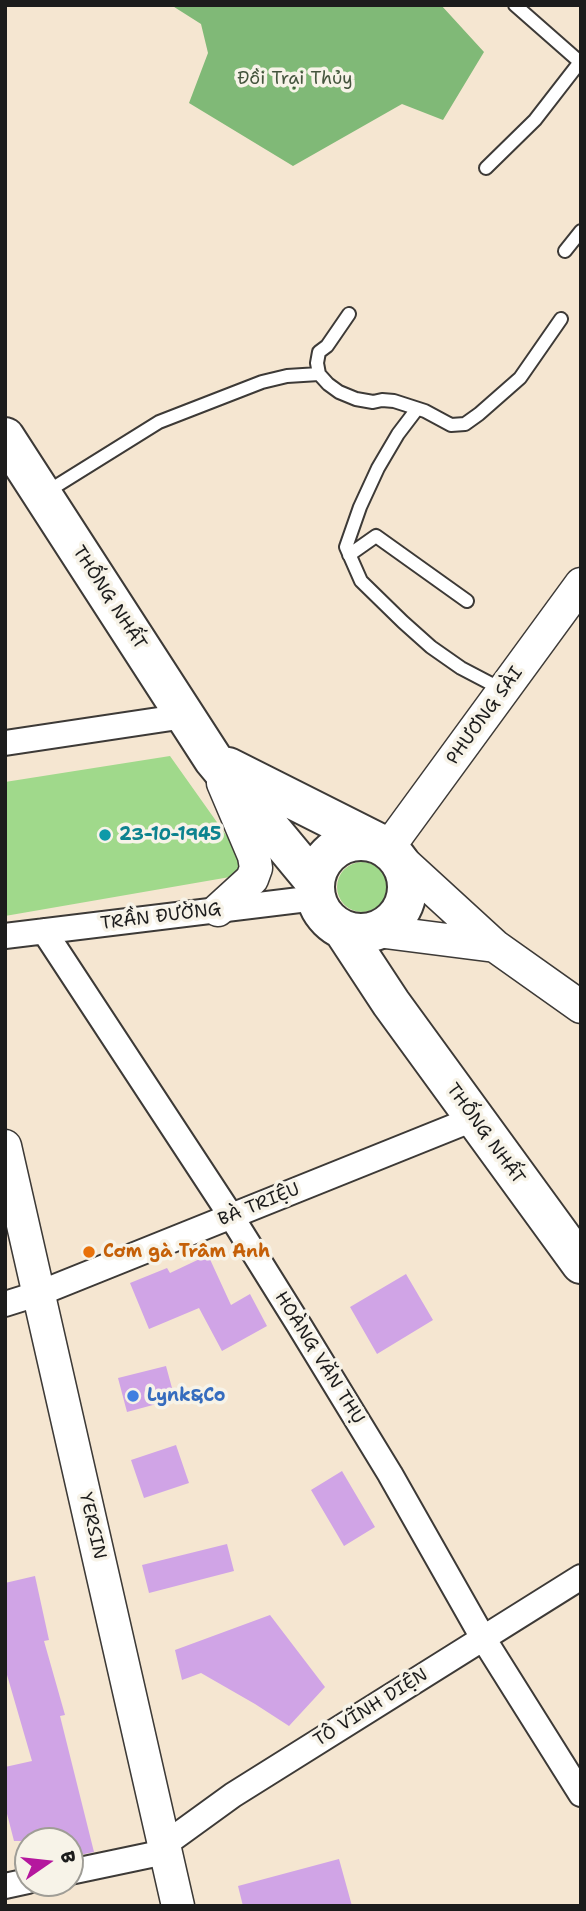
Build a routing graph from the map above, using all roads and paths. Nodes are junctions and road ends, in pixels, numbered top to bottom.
1 (515, 5) edge
2 (580, 59) edge
3 (486, 168) dead end
4 (581, 231) edge
5 (565, 251) dead end
6 (349, 314) dead end
7 (561, 319) dead end
8 (319, 374) junction
9 (417, 409) junction
10 (5, 437) edge
11 (42, 495) junction
12 (349, 555) junction
13 (577, 597) edge
14 (467, 601) dead end
15 (504, 690) junction
16 (186, 716) junction
17 (5, 743) edge
18 (213, 759) junction
19 (383, 845) junction
20 (315, 890) junction
21 (218, 910) junction
22 (360, 930) junction
23 (44, 931) junction
24 (5, 936) edge
25 (495, 946) junction
26 (581, 1007) edge
27 (473, 1119) junction
28 (5, 1146) edge
29 (231, 1216) junction
30 (581, 1264) edge
31 (40, 1293) junction
32 (5, 1304) edge
33 (581, 1577) edge
34 (483, 1638) junction
35 (581, 1794) edge
36 (165, 1848) junction
37 (84, 1868) edge
38 (178, 1906) edge

1 - 2 lane
2 - 3 lane
4 - 5 lane
6 - 8 lane
7 - 9 lane
8 - 9 lane
8 - 11 lane
9 - 12 lane
10 - 11 main road, THỐNG NHẤT
11 - 16 main road, THỐNG NHẤT
12 - 14 lane
12 - 15 lane
13 - 15 street, PHƯƠNG SÀI
15 - 19 street, PHƯƠNG SÀI
16 - 17 street
16 - 18 main road, THỐNG NHẤT
18 - 19 main road
18 - 20 main road, THỐNG NHẤT
18 - 21 street
19 - 20 main road
19 - 22 main road
19 - 25 street
20 - 21 street, TRẦN ĐƯỜNG
20 - 22 main road, THỐNG NHẤT
21 - 23 street, TRẦN ĐƯỜNG
22 - 25 street
22 - 27 main road, THỐNG NHẤT
23 - 24 street, TRẦN ĐƯỜNG
23 - 29 street, HOÀNG VĂN THỤ
25 - 26 street
27 - 29 street, BÀ TRIỆU
27 - 30 main road, THỐNG NHẤT
28 - 31 street, YERSIN
29 - 31 street, BÀ TRIỆU
29 - 34 street, HOÀNG VĂN THỤ
31 - 32 street, BÀ TRIỆU
31 - 36 street, YERSIN
33 - 34 street, TÔ VĨNH DIỆN
34 - 35 street, HOÀNG VĂN THỤ
34 - 36 street, TÔ VĨNH DIỆN
36 - 37 street
36 - 38 street, YERSIN

